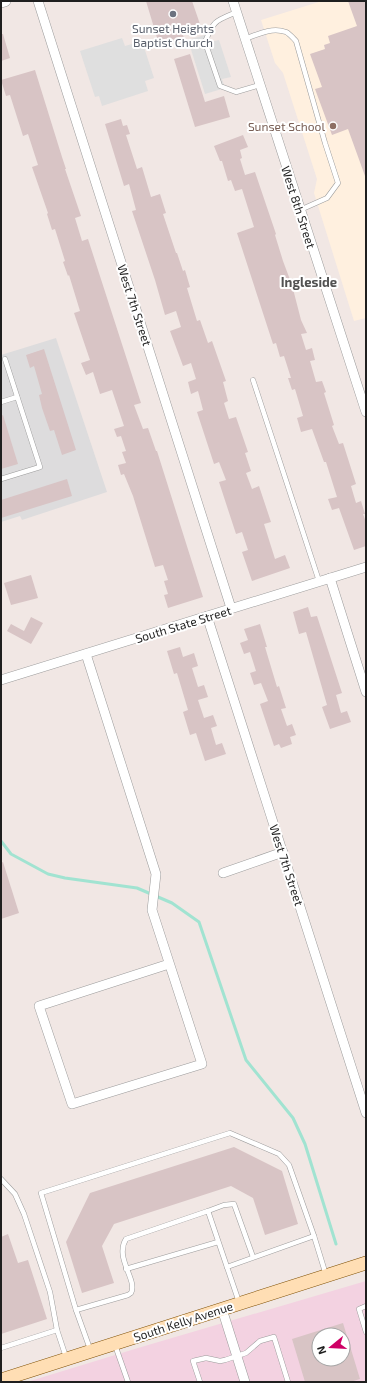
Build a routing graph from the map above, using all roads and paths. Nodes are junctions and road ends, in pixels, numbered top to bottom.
1 (5, 1) edge
2 (38, 1) edge
3 (233, 1) edge
4 (1, 2) edge
5 (237, 12) junction
6 (245, 39) junction
7 (260, 85) junction
8 (300, 210) junction
9 (5, 359) dead end
10 (253, 380) dead end
11 (17, 397) junction
12 (1, 402) edge
13 (366, 412) edge
14 (1, 479) edge
15 (366, 567) edge
16 (330, 578) junction
17 (319, 582) junction
18 (231, 608) junction
19 (207, 616) junction
20 (86, 654) junction
21 (1, 680) edge
22 (366, 692) edge
23 (283, 852) junction
24 (224, 873) dead end
25 (169, 964) junction
26 (366, 1113) edge
27 (1, 1179) edge
28 (208, 1211) junction
29 (314, 1236) junction
30 (218, 1242) junction
31 (253, 1257) junction
32 (366, 1263) edge
33 (227, 1267) junction
34 (126, 1269) junction
35 (326, 1275) junction
36 (239, 1303) junction
37 (366, 1306) edge
38 (222, 1309) junction
39 (76, 1310) junction
40 (57, 1330) junction
41 (366, 1332) edge
42 (114, 1343) junction
43 (1, 1348) edge
44 (90, 1351) junction
45 (236, 1356) junction
46 (66, 1359) junction
47 (1, 1380) edge
48 (128, 1382) edge
49 (200, 1382) edge
50 (245, 1382) edge
51 (288, 1382) edge

1 - 4 street
2 - 18 street, West 7th Street
3 - 5 street, West 8th Street
5 - 6 street, West 8th Street
5 - 7 lane
6 - 7 street, West 8th Street
6 - 8 lane
7 - 8 street, West 8th Street
8 - 13 street, West 8th Street
9 - 11 lane
10 - 17 lane
11 - 12 lane
11 - 14 lane
15 - 16 street, South State Street
16 - 17 street, South State Street
16 - 22 street
17 - 18 street, South State Street
18 - 19 street, South State Street
19 - 20 street, South State Street
19 - 23 street, West 7th Street
20 - 21 street, South State Street
20 - 25 street
23 - 24 street
23 - 26 street, West 7th Street
25 - 25 street
27 - 40 lane
28 - 30 lane
28 - 31 lane
28 - 34 lane
29 - 31 lane
29 - 35 lane
29 - 39 lane
30 - 33 lane
30 - 34 lane
31 - 33 lane
32 - 35 main road, South Kelly Avenue
33 - 36 lane
34 - 39 lane
35 - 36 main road, South Kelly Avenue
36 - 38 main road, South Kelly Avenue
37 - 41 lane
38 - 42 main road, South Kelly Avenue
38 - 45 street
39 - 44 lane
40 - 43 lane
40 - 46 lane
42 - 44 main road, South Kelly Avenue
42 - 48 lane
44 - 46 main road, South Kelly Avenue
45 - 49 lane
45 - 50 street
45 - 51 lane
46 - 47 main road, South Kelly Avenue

